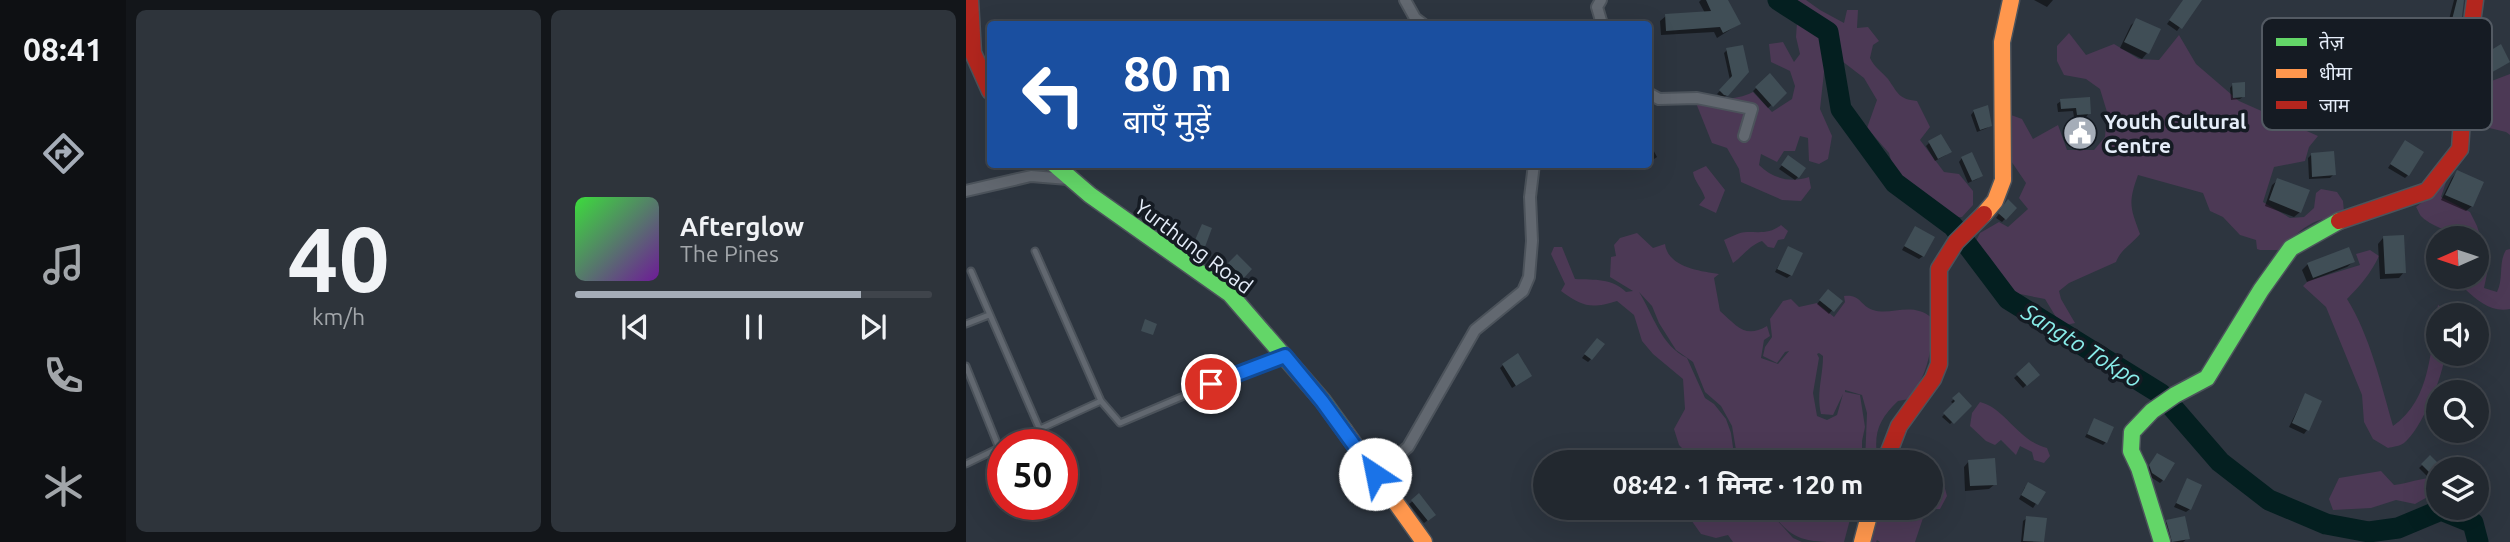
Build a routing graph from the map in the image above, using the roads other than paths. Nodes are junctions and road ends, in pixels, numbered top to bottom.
1 (970, 0) edge
2 (1405, 0) edge
3 (1601, 0) edge
4 (2011, 0) edge
5 (2475, 0) edge
6 (2473, 18) edge
7 (1419, 21) edge
8 (1601, 21) edge
9 (987, 84) edge
10 (1652, 95) edge
11 (2461, 130) edge
12 (1744, 136) dead end
13 (1058, 168) edge
14 (1534, 168) edge
15 (1068, 179) junction
16 (966, 191) edge
17 (1035, 251) dead end
18 (971, 271) dead end
19 (989, 315) junction
20 (966, 324) edge
21 (1285, 356) junction
22 (966, 366) edge
23 (1101, 401) junction
24 (995, 429) edge
25 (1040, 429) edge
26 (1042, 429) edge
27 (1890, 450) edge
28 (987, 454) edge
29 (966, 464) edge
30 (1375, 474) junction
31 (1868, 520) edge
32 (1424, 542) edge
33 (1862, 542) edge
34 (2162, 542) edge

1 - 9 street
2 - 7 street
3 - 8 street
4 - 27 street
5 - 6 street
10 - 12 street
11 - 34 street
13 - 15 street, Yurthung Road
14 - 30 street
15 - 16 street
15 - 21 street, Yurthung Road
17 - 23 lane
18 - 19 lane
19 - 20 lane
19 - 25 lane
21 - 23 lane
21 - 30 street, Yurthung Road
22 - 24 lane
23 - 26 lane
28 - 29 lane
30 - 32 street, Yurthung Road
31 - 33 street

